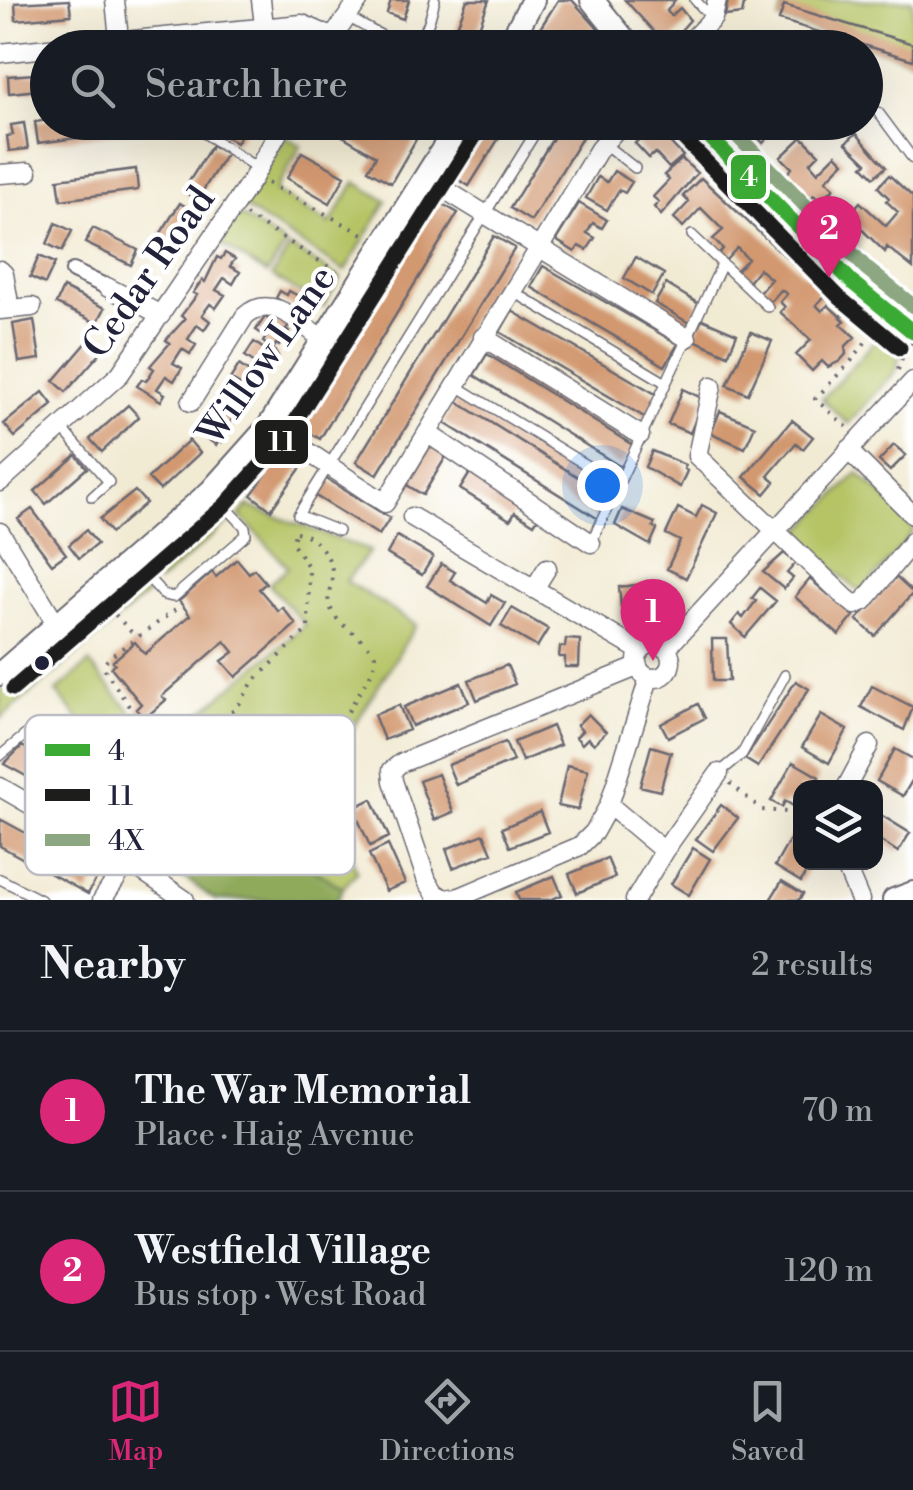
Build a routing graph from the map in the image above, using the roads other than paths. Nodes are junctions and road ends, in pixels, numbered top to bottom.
1 (114, 0) edge
2 (261, 0) edge
3 (358, 0) edge
4 (436, 0) edge
5 (533, 0) edge
6 (592, 0) edge
7 (695, 0) edge
8 (715, 9) edge
9 (348, 18) junction
10 (264, 25) junction
11 (119, 30) edge
12 (213, 30) edge
13 (311, 30) edge
14 (338, 30) edge
15 (372, 30) edge
16 (425, 30) edge
17 (523, 30) edge
18 (616, 30) edge
19 (698, 30) edge
20 (30, 50) edge
21 (0, 53) edge
22 (883, 119) edge
23 (213, 140) edge
24 (274, 140) edge
25 (449, 140) edge
26 (531, 140) edge
27 (607, 140) edge
28 (714, 140) edge
29 (604, 143) junction
30 (913, 159) edge
31 (636, 168) dead end
32 (28, 172) dead end
33 (257, 172) junction
34 (0, 174) edge
35 (426, 178) junction
36 (484, 214) junction
37 (692, 235) dead end
38 (538, 247) junction
39 (722, 264) junction
40 (0, 270) edge
41 (73, 271) dead end
42 (106, 287) joint
43 (512, 291) junction
44 (32, 306) dead end
45 (768, 306) dead end
46 (5, 309) edge
47 (161, 315) junction
48 (903, 335) edge
49 (483, 337) junction
50 (687, 338) junction
51 (322, 339) junction
52 (906, 378) edge
53 (666, 383) junction
54 (455, 384) junction
55 (712, 386) dead end
56 (191, 402) dead end
57 (269, 426) junction
58 (61, 427) junction
59 (427, 433) junction
60 (640, 435) junction
61 (851, 441) junction
62 (331, 466) junction
63 (121, 473) dead end
64 (0, 482) edge
65 (109, 482) junction
66 (618, 484) junction
67 (211, 492) junction
68 (92, 497) dead end
69 (913, 514) edge
70 (412, 517) dead end
71 (338, 531) dead end
72 (776, 531) junction
73 (0, 532) edge
74 (913, 541) edge
75 (592, 542) joint
76 (132, 560) junction
77 (547, 568) dead end
78 (534, 589) junction
79 (57, 625) junction
80 (666, 649) junction
81 (642, 666) junction
82 (0, 674) edge
83 (786, 676) dead end
84 (25, 735) edge
85 (869, 745) dead end
86 (0, 756) edge
87 (719, 773) joint
88 (850, 780) edge
89 (0, 787) edge
90 (25, 801) edge
91 (609, 805) junction
92 (664, 851) junction
93 (847, 870) edge
94 (118, 875) edge
95 (149, 875) edge
96 (0, 879) edge
97 (42, 900) edge
98 (102, 900) edge
99 (185, 900) edge
100 (634, 900) edge
101 (860, 900) edge

1 - 11 street
2 - 10 street
3 - 9 street
4 - 16 lane
5 - 17 street
6 - 18 street
7 - 8 lane
8 - 19 street
9 - 14 street
9 - 15 lane
10 - 12 street
10 - 13 street
20 - 21 street
22 - 30 lane
23 - 33 lane
24 - 33 street, Cedar Road
25 - 35 street, Willow Lane
26 - 36 lane
27 - 29 street
28 - 48 street
29 - 31 lane
29 - 38 street
32 - 34 street
33 - 47 street, Cedar Road
35 - 36 street
35 - 51 street, Willow Lane
36 - 38 street
36 - 62 lane
37 - 39 lane
38 - 43 street
38 - 50 street
39 - 45 lane
39 - 50 lane
40 - 46 street
41 - 42 street
42 - 47 street
43 - 49 street
43 - 53 lane
44 - 46 street
47 - 58 street, Cedar Road
49 - 54 street
49 - 60 street
50 - 53 lane
51 - 56 street
51 - 57 street, Willow Lane
52 - 61 street
53 - 60 lane
54 - 59 street
54 - 66 lane
55 - 72 street
57 - 62 street
57 - 67 street, Willow Lane
58 - 64 street, Cedar Road
58 - 65 lane
59 - 62 street
59 - 75 street
60 - 66 lane
61 - 69 street
61 - 72 street
62 - 71 lane
63 - 65 lane
65 - 68 lane
66 - 75 lane
67 - 76 street, Willow Lane
67 - 76 lane
70 - 78 street
72 - 74 street
72 - 80 street
73 - 79 street
76 - 79 street, Willow Lane
77 - 78 street
78 - 81 street
79 - 82 street, Willow Lane
80 - 81 street
80 - 81 street
81 - 91 street
81 - 91 street
83 - 87 lane
84 - 86 lane
85 - 88 street
87 - 92 street
89 - 90 street
91 - 92 street
92 - 100 street
93 - 101 street
94 - 98 street
95 - 99 street
96 - 97 lane

